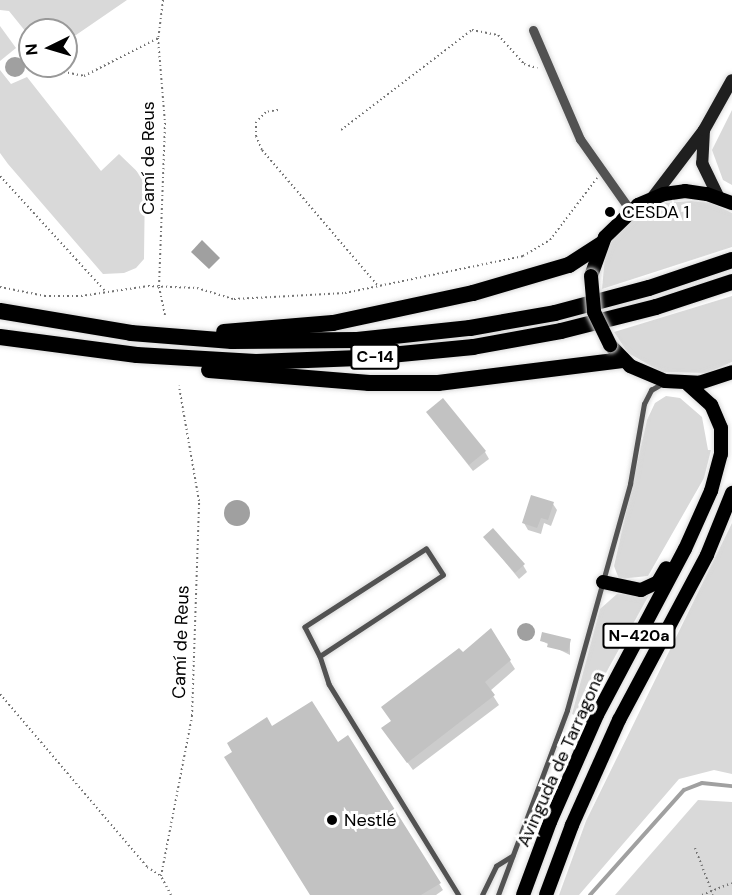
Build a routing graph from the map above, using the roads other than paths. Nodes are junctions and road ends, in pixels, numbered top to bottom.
1 (533, 30) dead end
2 (732, 80) edge
3 (704, 130) junction
4 (718, 196) junction
5 (653, 197) junction
6 (732, 203) edge
7 (630, 210) junction
8 (600, 245) junction
9 (732, 260) edge
10 (732, 282) edge
11 (0, 311) edge
12 (5, 338) edge
13 (207, 338) junction
14 (623, 360) junction
15 (732, 372) edge
16 (665, 381) junction
17 (688, 384) junction
18 (711, 491) junction
19 (732, 493) edge
20 (603, 582) junction
21 (320, 656) junction
22 (512, 856) junction
23 (459, 895) edge
24 (482, 895) edge
25 (498, 895) edge
26 (523, 895) edge
27 (546, 895) edge

1 - 7 street
2 - 3 main road
3 - 4 main road
3 - 5 main road
4 - 5 main road
4 - 6 main road
5 - 7 main road
7 - 8 main road
8 - 13 highway
8 - 14 main road, bridge
9 - 13 highway, C-14
10 - 12 highway, C-14
11 - 13 highway, C-14
12 - 14 highway
14 - 16 main road
15 - 17 main road
16 - 17 main road
16 - 20 lane
17 - 18 main road, Avinguda de Tarragona / N-420a
18 - 20 main road
18 - 26 main road, Avinguda de Tarragona / N-420a
19 - 27 main road, Avinguda de Tarragona / N-420a
20 - 22 lane
21 - 21 lane
21 - 23 lane
22 - 24 lane
22 - 25 lane

